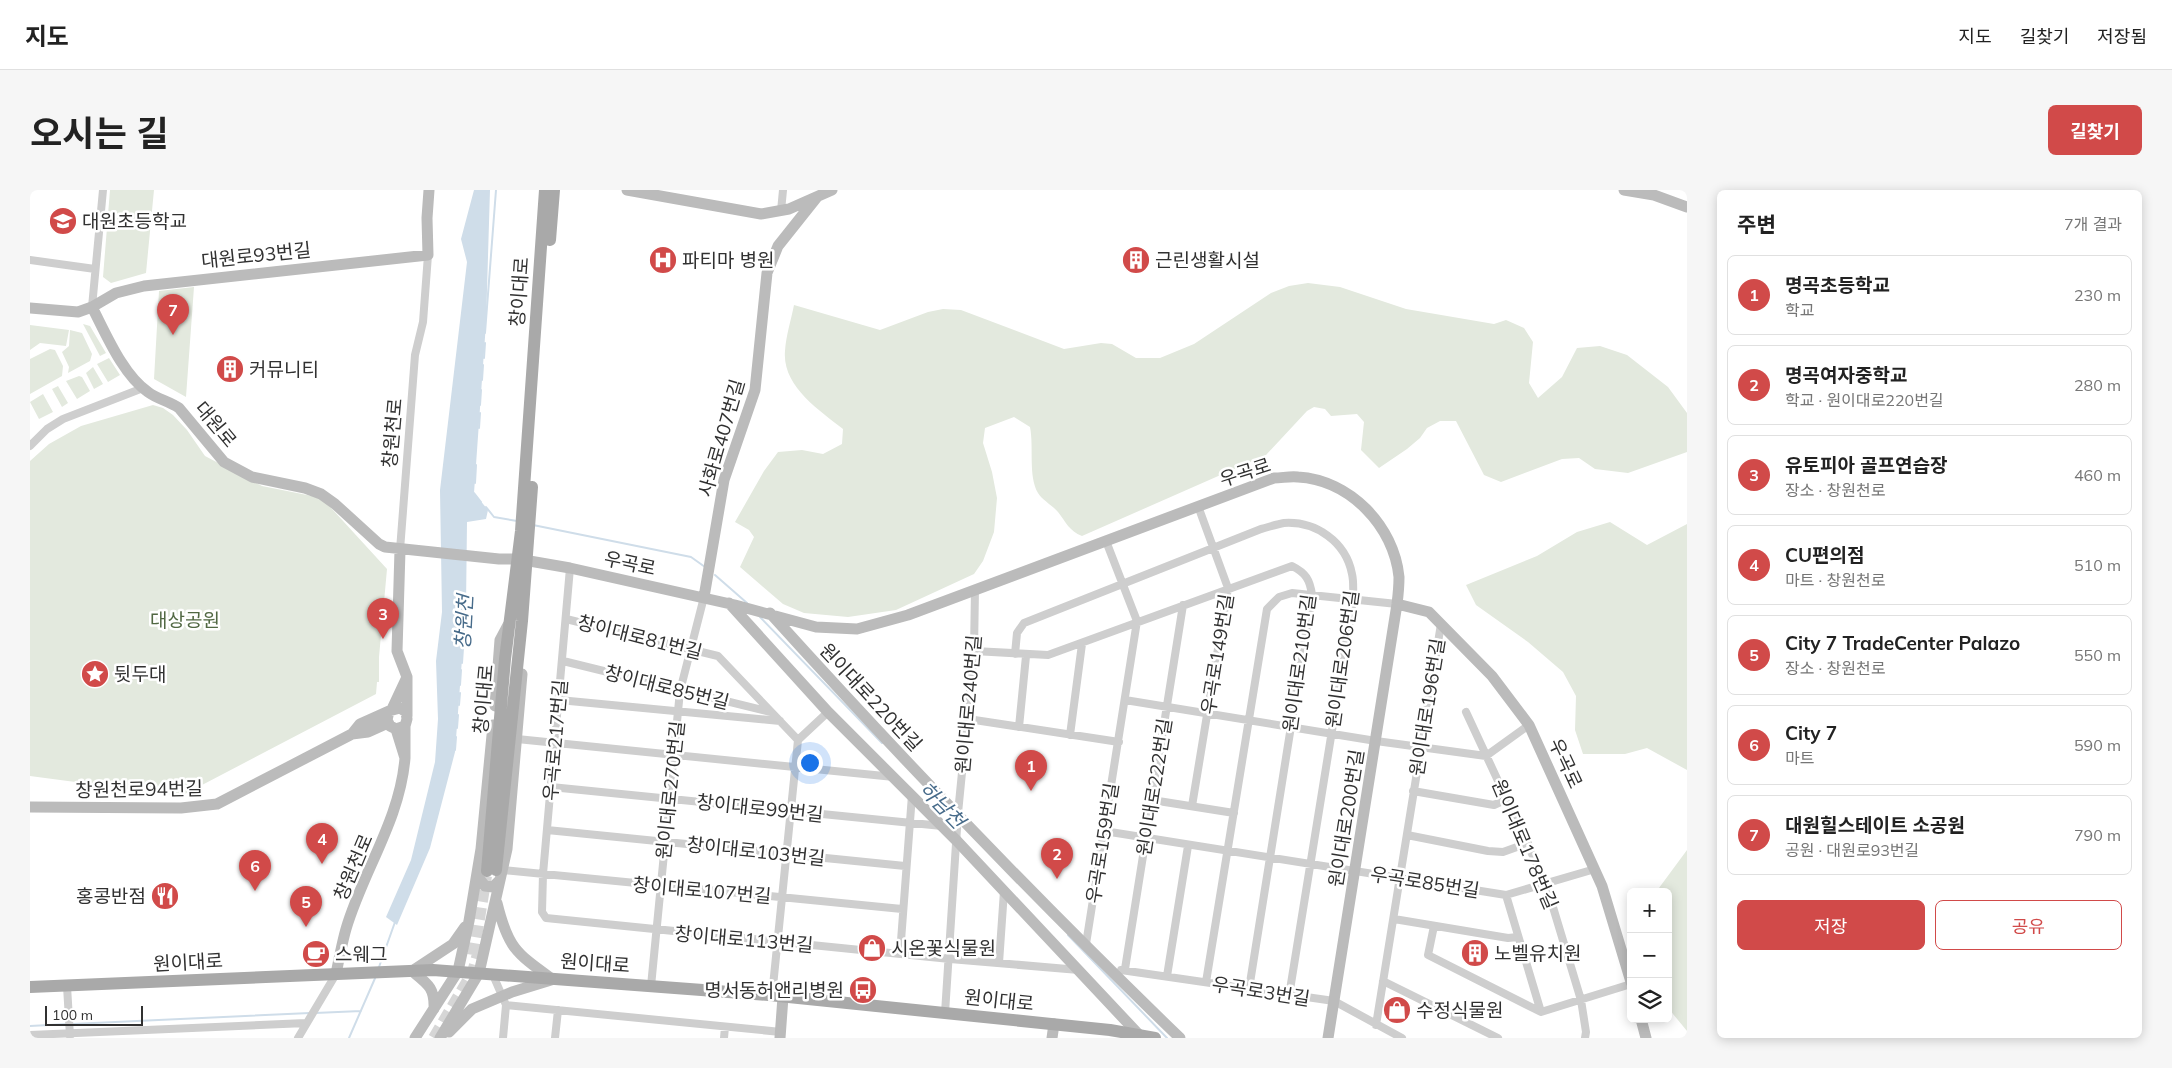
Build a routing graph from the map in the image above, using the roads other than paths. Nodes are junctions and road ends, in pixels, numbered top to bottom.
1 (103, 190) edge
2 (430, 190) edge
3 (627, 190) edge
4 (783, 190) edge
5 (832, 190) edge
6 (1624, 190) edge
7 (552, 191) edge
8 (817, 194) edge
9 (1687, 207) edge
10 (781, 211) junction
11 (428, 254) junction
12 (30, 260) edge
13 (95, 269) junction
14 (92, 307) junction
15 (30, 308) edge
16 (143, 388) junction
17 (30, 446) edge
18 (1198, 506) junction
19 (1106, 541) junction
20 (1214, 549) junction
21 (406, 550) junction
22 (522, 560) junction
23 (570, 568) junction
24 (1124, 584) junction
25 (1228, 588) junction
26 (976, 589) junction
27 (1312, 595) junction
28 (704, 597) junction
29 (1352, 601) junction
30 (732, 604) junction
31 (1397, 604) junction
32 (1183, 605) junction
33 (767, 612) junction
34 (566, 618) junction
35 (522, 621) junction
36 (1137, 622) junction
37 (1441, 624) junction
38 (1082, 644) junction
39 (690, 650) junction
40 (974, 651) junction
41 (1015, 654) junction
42 (1026, 656) junction
43 (562, 661) junction
44 (407, 678) junction
45 (680, 691) junction
46 (559, 700) junction
47 (1125, 700) junction
48 (1166, 706) junction
49 (391, 710) junction
50 (678, 712) junction
51 (771, 712) junction
52 (828, 712) junction
53 (1466, 712) dead end
54 (1208, 713) junction
55 (968, 719) junction
56 (780, 721) junction
57 (1250, 721) junction
58 (399, 723) junction
59 (1529, 725) junction
60 (1020, 727) junction
61 (1290, 727) junction
62 (1331, 732) junction
63 (352, 734) junction
64 (1070, 735) junction
65 (518, 739) junction
66 (798, 740) junction
67 (1376, 741) junction
68 (1118, 742) junction
69 (555, 743) junction
70 (1420, 747) junction
71 (673, 755) junction
72 (1486, 756) junction
73 (794, 768) junction
74 (896, 778) junction
75 (551, 786) junction
76 (1413, 791) junction
77 (912, 795) junction
78 (670, 798) junction
79 (1507, 799) junction
80 (1152, 800) junction
81 (1192, 806) junction
82 (30, 807) edge
83 (791, 812) junction
84 (1234, 813) junction
85 (958, 816) junction
86 (908, 823) junction
87 (942, 826) junction
88 (547, 830) junction
89 (1104, 831) junction
90 (1406, 835) junction
91 (1146, 838) junction
92 (957, 839) junction
93 (665, 841) junction
94 (1528, 843) junction
95 (1188, 846) junction
96 (1228, 852) junction
97 (788, 854) junction
98 (1269, 859) junction
99 (1311, 865) junction
100 (905, 866) junction
101 (1595, 869) junction
102 (1355, 871) junction
103 (493, 873) junction
104 (544, 874) junction
105 (1400, 878) junction
106 (1546, 884) junction
107 (661, 886) junction
108 (1004, 891) junction
109 (1506, 895) junction
110 (782, 897) junction
111 (496, 899) junction
112 (902, 909) junction
113 (542, 912) joint
114 (1394, 919) junction
115 (469, 921) junction
116 (1434, 926) junction
117 (656, 930) junction
118 (1518, 937) junction
119 (777, 941) junction
120 (1086, 944) junction
121 (900, 954) junction
122 (950, 959) junction
123 (999, 963) junction
124 (1125, 969) junction
125 (1079, 970) junction
126 (409, 971) junction
127 (458, 971) junction
128 (1112, 972) junction
129 (479, 973) junction
130 (336, 974) junction
131 (493, 974) junction
132 (1167, 976) junction
133 (1629, 978) edge
134 (552, 979) junction
135 (1383, 981) junction
136 (1206, 982) junction
137 (1627, 984) edge
138 (67, 986) junction
139 (652, 986) junction
140 (30, 987) edge
141 (1249, 989) junction
142 (778, 996) junction
143 (1289, 996) junction
144 (1581, 1000) junction
145 (504, 1001) junction
146 (1334, 1001) junction
147 (434, 1010) junction
148 (558, 1010) junction
149 (1541, 1012) junction
150 (945, 1013) junction
151 (306, 1023) junction
152 (1642, 1023) edge
153 (1054, 1024) junction
154 (1376, 1025) junction
155 (725, 1027) junction
156 (188, 1029) junction
157 (70, 1034) edge
158 (30, 1035) edge
159 (780, 1035) edge
160 (1143, 1037) edge
161 (1497, 1037) edge
162 (189, 1038) edge
163 (298, 1038) edge
164 (415, 1038) edge
165 (441, 1038) edge
166 (503, 1038) edge
167 (555, 1038) edge
168 (724, 1038) edge
169 (1052, 1038) edge
170 (1155, 1038) edge
171 (1180, 1038) edge
172 (1328, 1038) edge
173 (1402, 1038) edge
174 (1585, 1038) edge
175 (1646, 1038) edge

1 - 13 street
2 - 11 street, 창원천로
3 - 10 street
4 - 10 street
5 - 8 street
6 - 9 street
7 - 22 main road, 창이대로
8 - 10 street
8 - 28 street, 사화로407번길
11 - 14 street, 대원로93번길
11 - 21 street, 창원천로
12 - 13 street
13 - 14 street
14 - 15 street
14 - 16 street, 대원로
16 - 17 street
16 - 21 street, 대원로
18 - 19 street, 우곡로
18 - 20 street, 우곡로149번길
18 - 31 street, 우곡로
19 - 24 street, 우곡로159번길
19 - 26 street, 우곡로
20 - 24 street, 원이대로206번길
20 - 25 street, 우곡로149번길
20 - 29 street, 원이대로206번길
21 - 22 street, 대원로
21 - 44 street, 창원천로
22 - 23 street, 우곡로
22 - 35 main road, 창이대로
22 - 103 main road, 창이대로
23 - 28 street, 우곡로
23 - 34 street, 우곡로217번길
24 - 36 street, 우곡로159번길
24 - 41 street, 원이대로206번길
25 - 27 street, 원이대로210번길
25 - 32 street, 원이대로210번길
25 - 54 street, 우곡로149번길
26 - 33 street, 우곡로
26 - 40 street, 원이대로240번길
27 - 29 street
27 - 57 street
27 - 61 street, 원이대로210번길
28 - 30 street, 우곡로
28 - 39 street, 원이대로270번길
29 - 31 street
29 - 62 street, 원이대로206번길
30 - 33 street, 우곡로
30 - 52 street
31 - 37 street, 우곡로
31 - 67 street, 원이대로200번길
32 - 36 street, 원이대로210번길
32 - 48 street, 원이대로222번길
33 - 85 street, 원이대로220번길
34 - 39 street, 창이대로81번길
34 - 43 street, 우곡로217번길
35 - 65 street
35 - 103 main road, 창이대로
36 - 38 street, 원이대로210번길
36 - 47 street, 우곡로159번길
37 - 59 street, 우곡로
37 - 70 street, 원이대로196번길
38 - 42 street, 원이대로210번길
38 - 64 street
39 - 45 street, 원이대로270번길
39 - 51 street, 창이대로81번길
40 - 41 street, 원이대로210번길
40 - 55 street, 원이대로240번길
41 - 42 street, 원이대로210번길
42 - 60 street
43 - 45 street, 창이대로85번길
43 - 46 street, 우곡로217번길
44 - 49 street
44 - 58 street
45 - 50 street, 원이대로270번길
45 - 51 street, 창이대로85번길
46 - 50 street
46 - 69 street, 우곡로217번길
47 - 48 street
47 - 68 street, 우곡로159번길
48 - 54 street
48 - 80 street, 원이대로222번길
49 - 58 street
49 - 58 street
49 - 63 street
50 - 56 street
50 - 71 street, 원이대로270번길
51 - 56 street, 창이대로81번길
52 - 66 street
52 - 74 street
53 - 72 street, 원이대로178번길
54 - 57 street
54 - 81 street, 우곡로149번길
55 - 60 street
55 - 85 street, 원이대로240번길
56 - 66 street, 창이대로81번길
57 - 61 street
57 - 84 street
58 - 63 street
58 - 130 street, 창원천로
59 - 72 street
59 - 101 street, 우곡로
60 - 64 street
61 - 62 street
61 - 98 street, 원이대로210번길
62 - 67 street
62 - 99 street, 원이대로206번길
63 - 82 street, 창원천로94번길
64 - 68 street
65 - 69 street
65 - 103 street
66 - 73 street
67 - 70 street
67 - 102 street, 원이대로200번길
68 - 89 street, 우곡로159번길
69 - 71 street
69 - 75 street, 우곡로217번길
70 - 72 street
70 - 76 street, 원이대로196번길
71 - 73 street
71 - 78 street, 원이대로270번길
72 - 79 street, 원이대로178번길
73 - 74 street
73 - 83 street
74 - 77 street
75 - 78 street, 창이대로99번길
75 - 88 street, 우곡로217번길
76 - 79 street, 원이대로196번길
76 - 90 street, 원이대로196번길
77 - 86 street
77 - 87 street
78 - 83 street, 창이대로99번길
78 - 93 street, 원이대로270번길
79 - 94 street, 원이대로178번길
80 - 81 street
80 - 84 street
80 - 91 street, 원이대로222번길
81 - 84 street
83 - 86 street, 창이대로99번길
83 - 97 street
84 - 96 street
85 - 92 street, 원이대로240번길
85 - 120 street, 원이대로220번길
86 - 87 street, 창이대로99번길
86 - 100 street
87 - 92 street
88 - 93 street, 창이대로103번길
88 - 104 street, 우곡로217번길
89 - 91 street, 우곡로85번길
89 - 120 street, 우곡로159번길
90 - 94 street
90 - 105 street, 원이대로196번길
91 - 95 street, 우곡로85번길
91 - 124 street, 원이대로222번길
92 - 108 street
92 - 122 street
93 - 97 street, 창이대로103번길
93 - 107 street, 원이대로270번길
94 - 106 street, 원이대로178번길
95 - 96 street, 우곡로85번길
95 - 132 street
96 - 98 street, 우곡로85번길
96 - 136 street
97 - 100 street, 창이대로103번길
97 - 110 street
98 - 99 street, 우곡로85번길
98 - 141 street, 원이대로210번길
99 - 102 street, 우곡로85번길
99 - 143 street, 원이대로206번길
100 - 112 street
101 - 106 street, 우곡로85번길
101 - 133 street, 우곡로
102 - 105 street, 우곡로85번길
102 - 146 street, 원이대로200번길
103 - 104 street, 창이대로107번길
103 - 111 street
103 - 115 street
104 - 107 street, 창이대로107번길
104 - 113 street, 우곡로217번길
105 - 109 street, 우곡로85번길
105 - 114 street, 원이대로196번길
106 - 109 street, 우곡로85번길
106 - 144 street, 원이대로178번길
107 - 110 street, 창이대로107번길
107 - 117 street, 원이대로270번길
108 - 123 street
108 - 125 street
109 - 118 street
110 - 112 street, 창이대로107번길
110 - 119 street
111 - 129 street
111 - 134 street
112 - 121 street
113 - 117 street, 창이대로113번길
114 - 116 street
114 - 135 street, 원이대로196번길
115 - 126 street
115 - 127 street
116 - 118 street
116 - 149 street
117 - 119 street, 창이대로113번길
117 - 139 street, 원이대로270번길
118 - 149 street
119 - 121 street, 창이대로113번길
119 - 142 street
120 - 128 street, 원이대로220번길
121 - 122 street, 창이대로113번길
122 - 123 street, 창이대로113번길
122 - 150 street
123 - 125 street, 창이대로113번길
124 - 128 street, 우곡로3번길
124 - 132 street, 우곡로3번길
125 - 160 street
126 - 127 main road, 원이대로
126 - 130 main road, 원이대로
126 - 147 street
127 - 129 main road, 원이대로
127 - 147 street
128 - 171 street, 원이대로220번길
129 - 131 main road, 원이대로
129 - 165 street
130 - 138 main road, 원이대로
130 - 151 street, 창원천로
131 - 134 main road, 원이대로
131 - 145 street
132 - 136 street, 우곡로3번길
134 - 139 main road, 원이대로
134 - 145 street
135 - 154 street, 원이대로196번길
135 - 161 street
136 - 141 street, 우곡로3번길
137 - 144 street
138 - 140 main road, 원이대로
138 - 157 street
139 - 142 main road, 원이대로
141 - 143 street, 우곡로3번길
142 - 150 main road, 원이대로
142 - 159 street
143 - 146 street, 우곡로3번길
144 - 149 street
144 - 174 street, 원이대로178번길
145 - 148 street
145 - 165 street
145 - 166 street
146 - 154 street, 우곡로3번길
146 - 172 street, 원이대로200번길
147 - 164 street
148 - 155 street
148 - 167 street
150 - 153 main road, 원이대로
151 - 156 street
151 - 163 street, 창원천로
152 - 175 street
153 - 160 main road, 원이대로
153 - 169 street
154 - 173 street, 우곡로3번길
155 - 159 street
155 - 168 street
156 - 157 street
156 - 162 street
157 - 158 street
160 - 170 main road, 원이대로

